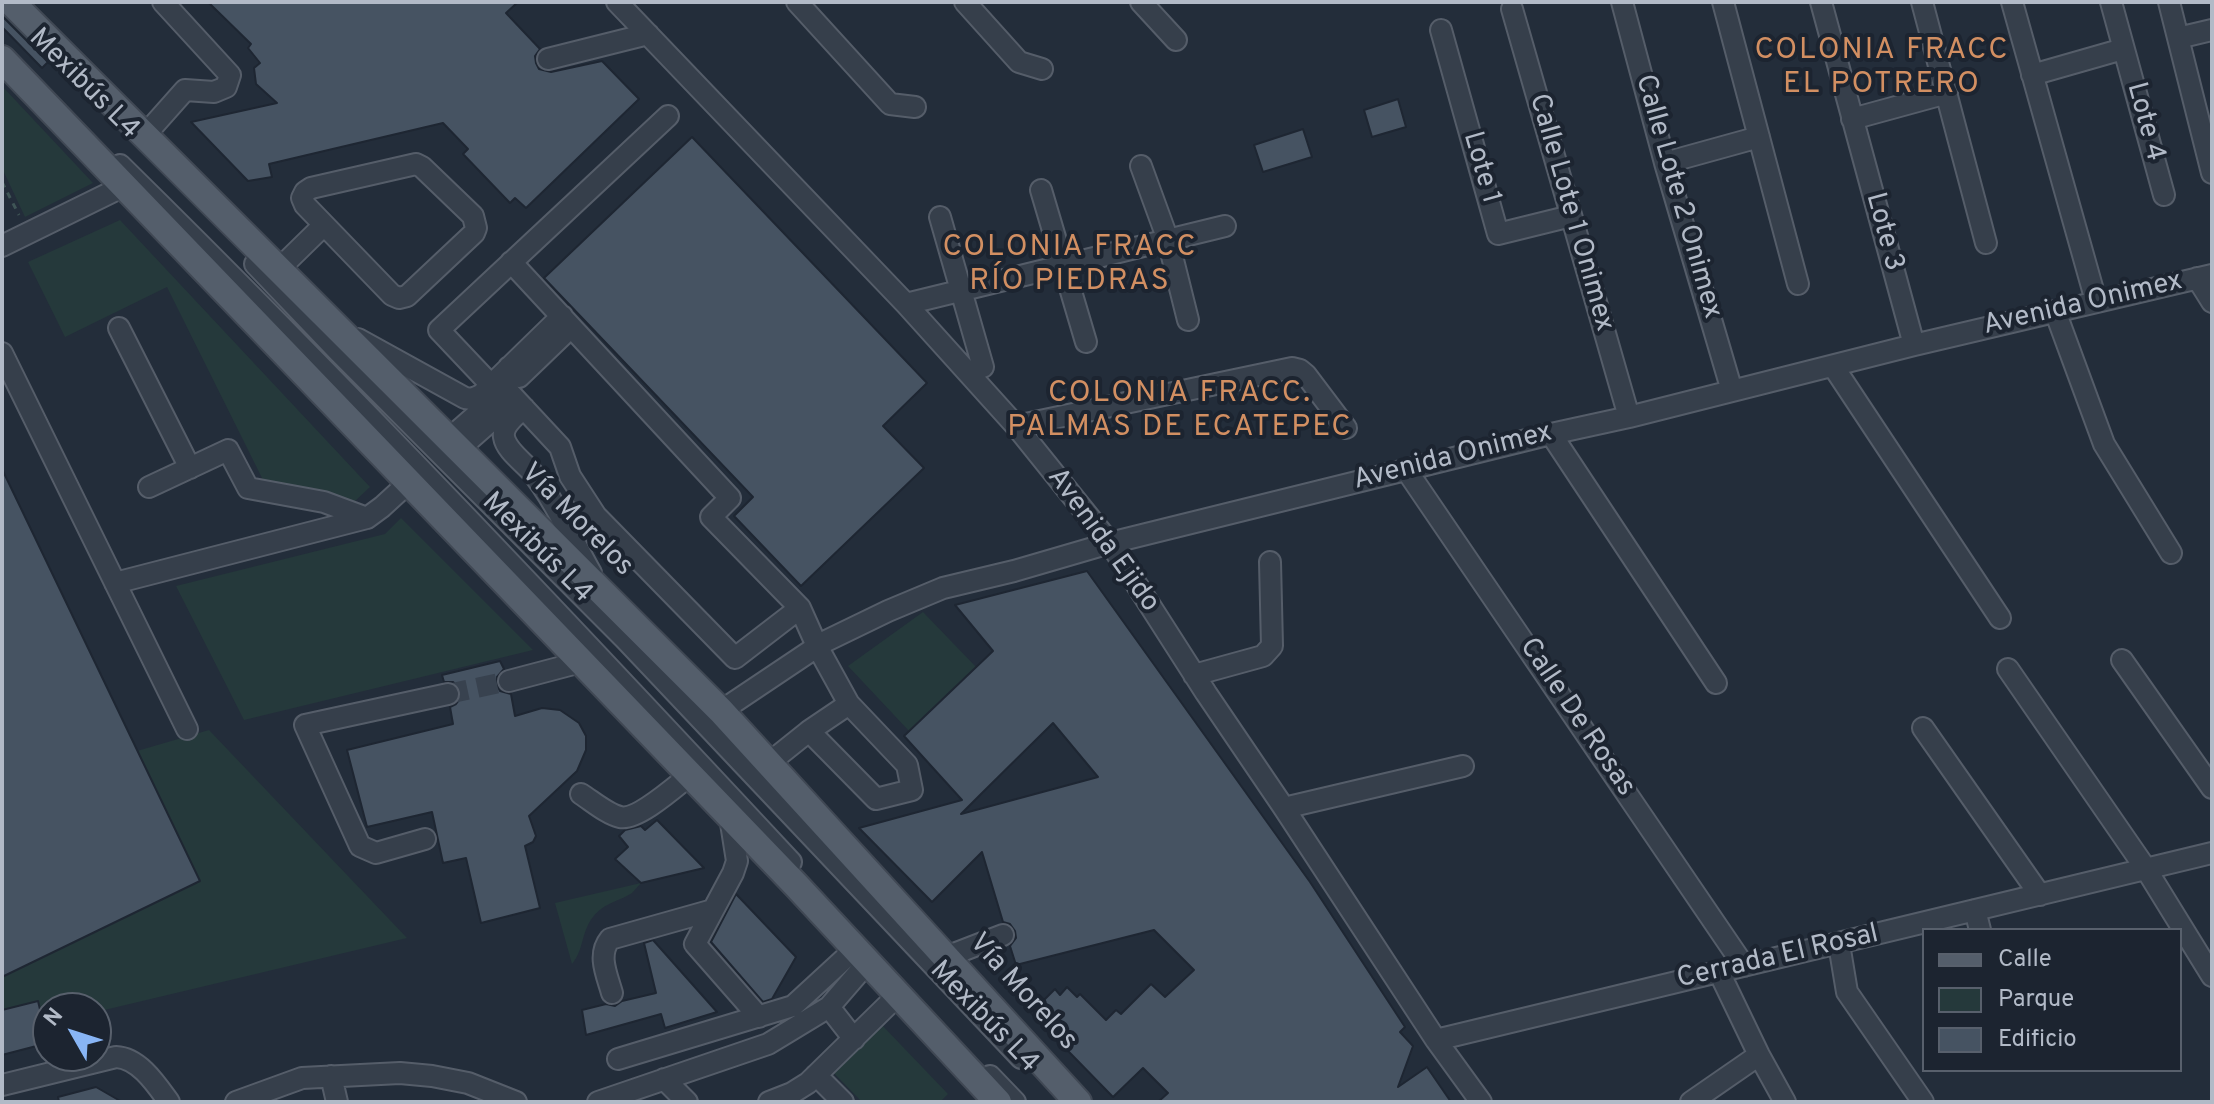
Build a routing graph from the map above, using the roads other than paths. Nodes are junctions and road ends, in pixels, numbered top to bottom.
1 (2, 2) edge
2 (11, 2) edge
3 (163, 2) edge
4 (617, 2) edge
5 (797, 2) edge
6 (965, 2) edge
7 (1141, 2) edge
8 (1622, 2) edge
9 (1723, 2) edge
10 (1821, 2) edge
11 (1922, 2) edge
12 (2012, 2) edge
13 (2111, 2) edge
14 (2169, 2) edge
15 (1512, 9) dead end
16 (1441, 30) dead end
17 (2212, 30) edge
18 (648, 34) junction
19 (2178, 38) junction
20 (1176, 40) dead end
21 (2, 45) edge
22 (2123, 49) junction
23 (2, 59) edge
24 (548, 59) dead end
25 (1042, 69) dead end
26 (2032, 75) junction
27 (1947, 93) junction
28 (915, 107) dead end
29 (668, 116) dead end
30 (1852, 119) junction
31 (145, 135) junction
32 (1759, 137) junction
33 (1665, 163) junction
34 (1141, 166) dead end
35 (2212, 173) edge
36 (124, 186) junction
37 (1041, 190) dead end
38 (2164, 195) dead end
39 (1571, 216) junction
40 (940, 217) dead end
41 (324, 225) junction
42 (1225, 226) dead end
43 (1168, 240) junction
44 (1986, 243) dead end
45 (2, 246) edge
46 (511, 262) junction
47 (1064, 266) junction
48 (279, 269) junction
49 (2204, 277) edge
50 (1798, 284) dead end
51 (962, 291) junction
52 (2096, 301) junction
53 (2212, 302) edge
54 (906, 304) junction
55 (2055, 311) junction
56 (1188, 320) dead end
57 (567, 322) junction
58 (337, 327) junction
59 (119, 328) dead end
60 (1086, 342) dead end
61 (1914, 345) junction
62 (2, 353) edge
63 (1833, 366) junction
64 (983, 367) dead end
65 (491, 385) junction
66 (1732, 391) junction
67 (520, 403) junction
68 (1629, 417) junction
69 (1016, 426) junction
70 (1346, 428) dead end
71 (1551, 434) junction
72 (446, 447) junction
73 (190, 468) junction
74 (1407, 471) junction
75 (415, 476) junction
76 (149, 487) dead end
77 (367, 518) junction
78 (1110, 543) junction
79 (2171, 553) dead end
80 (1270, 562) dead end
81 (115, 583) junction
82 (600, 590) junction
83 (800, 608) junction
84 (2000, 618) dead end
85 (817, 646) junction
86 (2122, 660) dead end
87 (581, 662) junction
88 (2008, 669) dead end
89 (1194, 675) junction
90 (509, 681) tunnel mouth
91 (1716, 683) dead end
92 (448, 694) tunnel mouth
93 (849, 704) junction
94 (721, 711) junction
95 (1923, 728) dead end
96 (187, 729) dead end
97 (809, 731) junction
98 (769, 763) junction
99 (1463, 766) dead end
100 (690, 775) junction
101 (2212, 788) edge
102 (581, 794) dead end
103 (1284, 808) junction
104 (730, 817) junction
105 (425, 839) dead end
106 (2212, 853) edge
107 (2146, 869) junction
108 (2040, 895) junction
109 (713, 910) junction
110 (1978, 920) edge
111 (1932, 928) edge
112 (1922, 930) edge
113 (1003, 935) dead end
114 (1839, 944) junction
115 (861, 956) junction
116 (946, 957) junction
117 (1744, 966) junction
118 (1719, 972) junction
119 (2212, 976) edge
120 (612, 993) dead end
121 (898, 995) junction
122 (829, 1007) junction
123 (759, 1017) junction
124 (854, 1039) junction
125 (1436, 1040) junction
126 (1759, 1055) junction
127 (618, 1059) dead end
128 (816, 1075) junction
129 (331, 1076) junction
130 (664, 1079) junction
131 (2, 1085) edge
132 (507, 1101) edge
133 (169, 1102) edge
134 (236, 1102) edge
135 (337, 1102) edge
136 (598, 1102) edge
137 (687, 1102) edge
138 (769, 1102) edge
139 (843, 1102) edge
140 (998, 1102) edge
141 (1015, 1102) edge
142 (1063, 1102) edge
143 (1078, 1102) edge
144 (1481, 1102) edge
145 (1691, 1102) edge
146 (1785, 1102) edge
147 (1923, 1102) edge

1 - 72 street, Mexibús L4
2 - 31 main road, Vía Morelos
3 - 31 street
4 - 18 street, Avenida Ejido
5 - 28 street
6 - 25 street
7 - 20 street
8 - 33 street, Calle Lote 2 Onimex
9 - 32 street
10 - 30 street, Lote 3
11 - 27 street
12 - 26 street
13 - 22 street, Lote 4
14 - 19 street
15 - 39 street, Calle Lote 1 Onimex
16 - 39 street, Lote 1
17 - 19 street
18 - 24 street
18 - 54 street, Avenida Ejido
19 - 35 street
21 - 75 street, Mexibús L4
22 - 26 street, Lote 4
22 - 38 street, Lote 4
23 - 36 main road
26 - 52 street
27 - 30 street
27 - 44 street
29 - 46 street
30 - 61 street, Lote 3
31 - 48 main road, Vía Morelos
32 - 33 street
32 - 50 street
33 - 66 street, Calle Lote 2 Onimex
34 - 43 street
36 - 45 street
36 - 75 main road
37 - 47 street
39 - 68 street, Calle Lote 1 Onimex
40 - 51 street
41 - 41 street
41 - 48 street
42 - 43 street
43 - 47 street
43 - 56 street
46 - 57 street
46 - 65 street
47 - 51 street
47 - 60 street
48 - 58 main road, Vía Morelos
49 - 52 street, Avenida Onimex
49 - 53 street
51 - 54 street
51 - 64 street
52 - 55 street, Avenida Onimex
54 - 69 street, Avenida Ejido
55 - 61 street, Avenida Onimex
55 - 79 street
57 - 65 street
57 - 83 street
58 - 65 street
58 - 72 main road, Vía Morelos
59 - 73 street
61 - 63 street, Avenida Onimex
62 - 81 street
63 - 66 street, Avenida Onimex
63 - 84 street
66 - 68 street, Avenida Onimex
67 - 72 street
67 - 82 street
67 - 83 street
68 - 71 street, Avenida Onimex
69 - 70 street
69 - 78 street, Avenida Ejido
71 - 74 street, Avenida Onimex
71 - 91 street
72 - 75 street
72 - 82 main road, Vía Morelos
72 - 142 street, Mexibús L4
73 - 76 street
73 - 77 street
74 - 78 street, Avenida Onimex
74 - 117 street, Calle De Rosas
75 - 77 street
75 - 87 main road
75 - 141 street, Mexibús L4
77 - 81 street
78 - 85 street, Avenida Onimex
78 - 89 street, Avenida Ejido
80 - 89 street
81 - 96 street
82 - 94 main road, Vía Morelos
83 - 85 street
85 - 93 street
85 - 94 street, Avenida Onimex
86 - 101 street
87 - 90 street
87 - 100 main road
88 - 107 street
89 - 103 street, Avenida Ejido
92 - 105 street
93 - 97 street
93 - 97 street
94 - 98 main road, Vía Morelos
95 - 108 street
97 - 98 street
98 - 116 main road, Vía Morelos
99 - 103 street
100 - 102 street
100 - 104 main road
103 - 125 street, Avenida Ejido
104 - 109 street
104 - 115 main road
106 - 107 street, Cerrada El Rosal
107 - 108 street, Cerrada El Rosal
107 - 119 street
108 - 110 street, Cerrada El Rosal
109 - 120 street
109 - 123 street
110 - 111 street, Cerrada El Rosal
112 - 114 street, Cerrada El Rosal
113 - 116 street
114 - 117 street, Cerrada El Rosal
114 - 147 street
115 - 121 main road
115 - 122 street
115 - 123 street
116 - 143 main road, Vía Morelos
117 - 118 street, Cerrada El Rosal
118 - 125 street, Cerrada El Rosal
118 - 126 street
121 - 124 street
121 - 140 main road
122 - 124 street
122 - 130 street
123 - 127 street
124 - 128 street
125 - 144 street, Avenida Ejido
126 - 145 street
126 - 146 street
128 - 138 street
128 - 139 street
129 - 132 street
129 - 134 street
129 - 135 street
130 - 136 street
130 - 137 street
131 - 133 street

